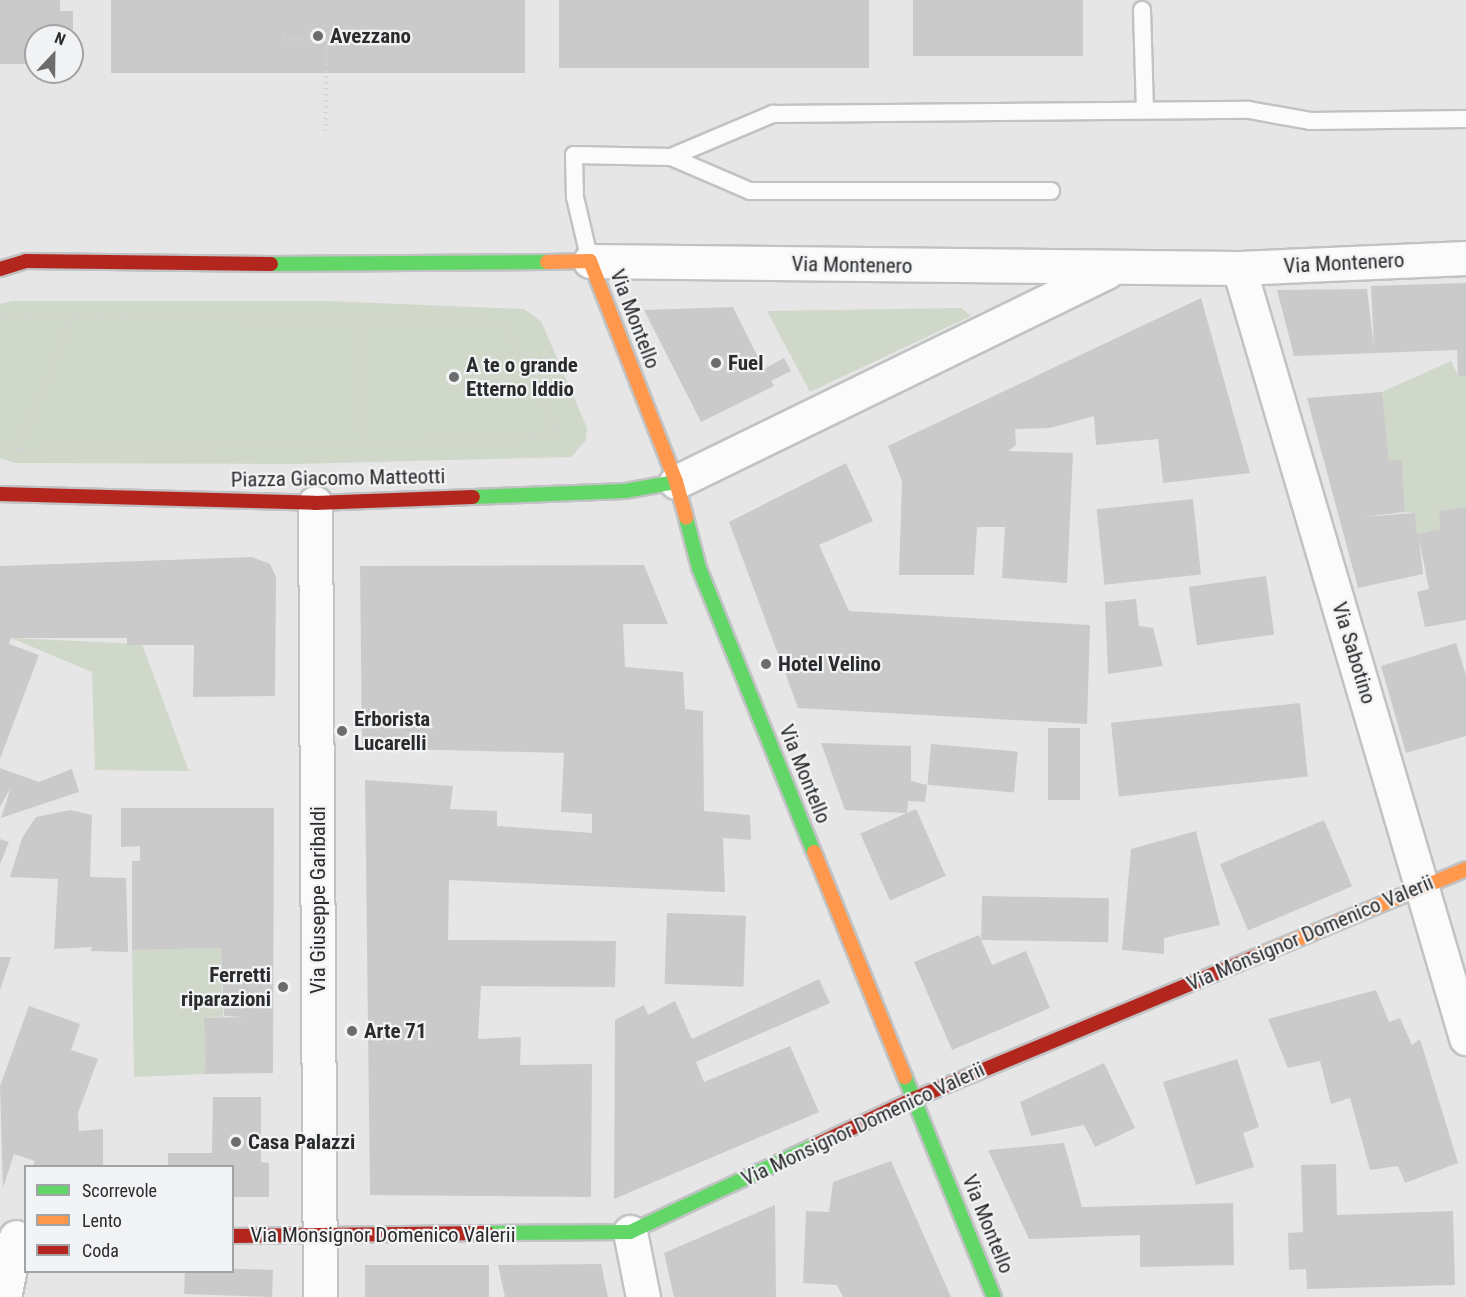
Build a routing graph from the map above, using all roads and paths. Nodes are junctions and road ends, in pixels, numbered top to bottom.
1 (1142, 10) dead end
2 (283, 39) dead end
3 (1145, 110) junction
4 (1466, 119) edge
5 (326, 131) dead end
6 (671, 157) junction
7 (1051, 191) dead end
8 (1466, 258) edge
9 (590, 261) junction
10 (1114, 268) junction
11 (1239, 268) junction
12 (0, 269) edge
13 (0, 315) edge
14 (71, 318) junction
15 (360, 319) junction
16 (362, 442) junction
17 (0, 446) edge
18 (18, 450) junction
19 (676, 482) junction
20 (0, 494) edge
21 (315, 503) junction
22 (1466, 869) edge
23 (1423, 885) junction
24 (1466, 1038) edge
25 (916, 1098) junction
26 (630, 1233) junction
27 (14, 1235) edge
28 (234, 1236) edge
29 (320, 1236) junction
30 (4, 1297) edge
31 (320, 1297) edge
32 (642, 1297) edge
33 (994, 1297) edge

1 - 3 lane
2 - 5 path
3 - 4 lane
3 - 6 lane
6 - 7 lane
6 - 9 lane
8 - 11 street, Via Montenero
9 - 10 street, Via Montenero
9 - 12 street
9 - 19 street, Via Montello
10 - 11 street, Via Montenero
10 - 19 street, Via Montenero
11 - 23 street, Via Sabotino
13 - 14 path
14 - 15 path
14 - 18 path
15 - 16 path
15 - 16 path
16 - 18 path
17 - 18 path
19 - 21 street, Piazza Giacomo Matteotti
19 - 25 street, Via Montello
20 - 21 street, Piazza Giacomo Matteotti
21 - 29 street, Via Giuseppe Garibaldi
22 - 23 street, Via Monsignor Domenico Valerii
23 - 24 street, Via Sabotino
23 - 25 street, Via Monsignor Domenico Valerii
25 - 26 street, Via Monsignor Domenico Valerii
25 - 33 street, Via Montello
26 - 29 street, Via Monsignor Domenico Valerii
26 - 32 street
27 - 30 street
28 - 29 street, Via Monsignor Domenico Valerii
29 - 31 street, Via Giuseppe Garibaldi

